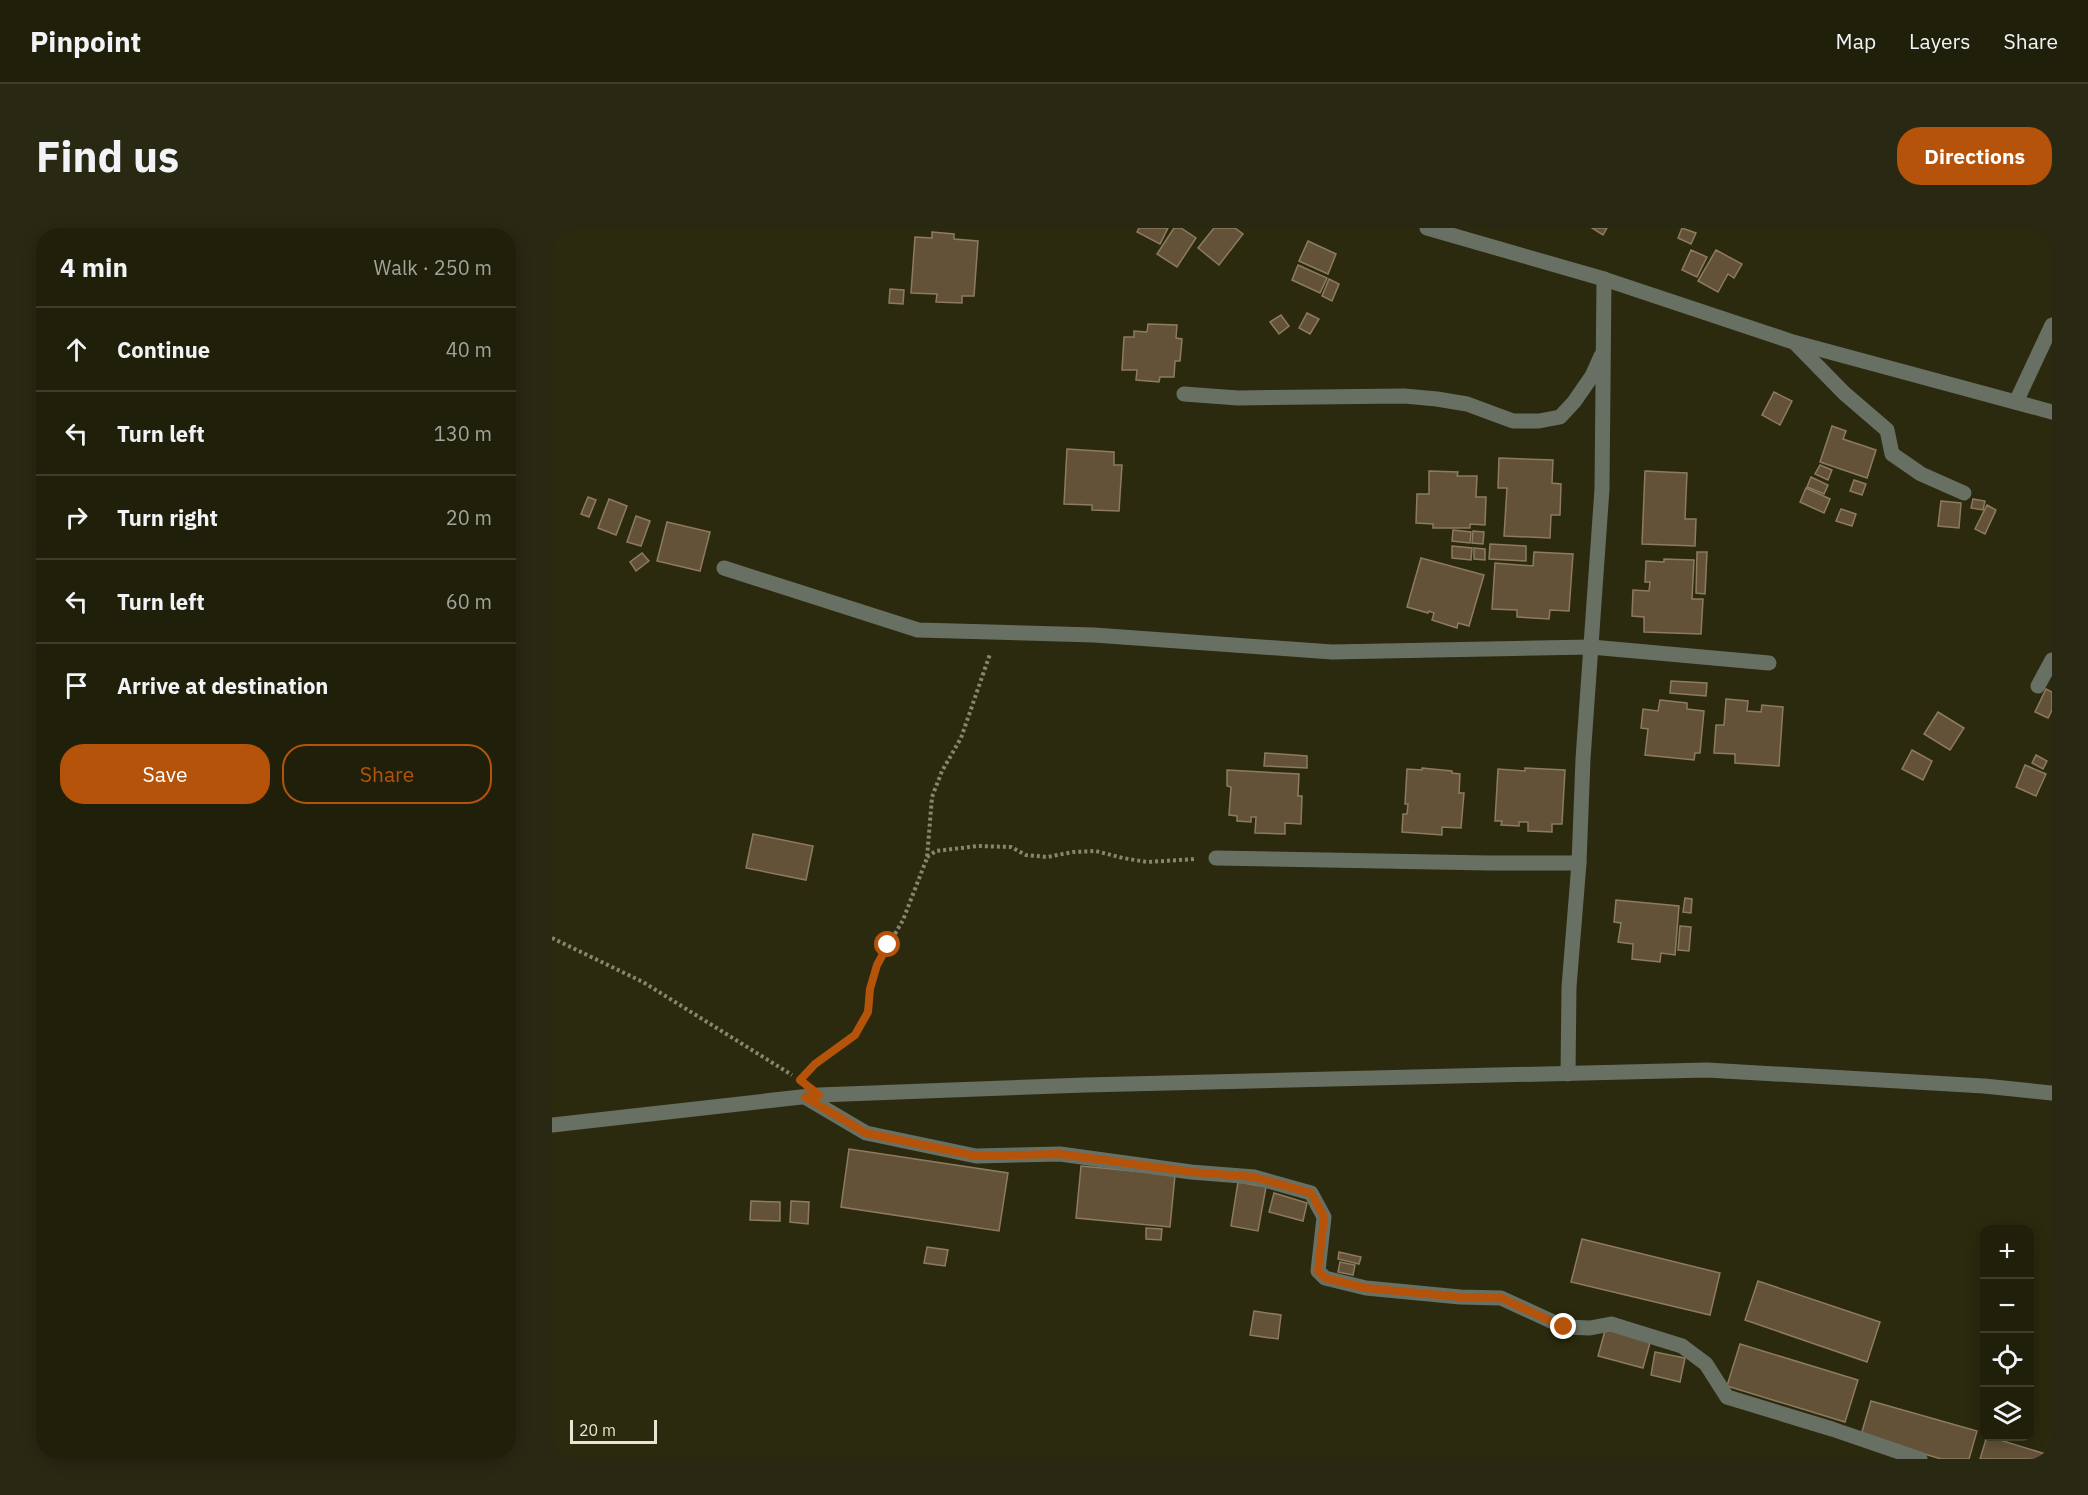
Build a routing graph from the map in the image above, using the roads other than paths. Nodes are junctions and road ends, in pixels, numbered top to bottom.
1 (1426, 228) edge
2 (1604, 279) junction
3 (2052, 325) edge
4 (1794, 342) junction
5 (1603, 351) junction
6 (1184, 394) dead end
7 (2016, 402) junction
8 (2052, 412) edge
9 (1964, 493) dead end
10 (724, 568) dead end
11 (1591, 647) junction
12 (2052, 660) edge
13 (1769, 663) dead end
14 (2038, 686) dead end
15 (1216, 858) road end
16 (1580, 863) junction
17 (1568, 1074) junction
18 (2052, 1093) edge
19 (805, 1097) junction
20 (552, 1125) edge
21 (1920, 1459) edge

1 - 2 street
2 - 4 street
2 - 5 street
3 - 7 street
4 - 7 street
4 - 9 street
5 - 6 street
5 - 11 street
7 - 8 street
10 - 11 street
11 - 13 street
11 - 16 street
12 - 14 street
15 - 16 street
16 - 17 street
17 - 18 street
17 - 19 street
19 - 20 street
19 - 21 street

